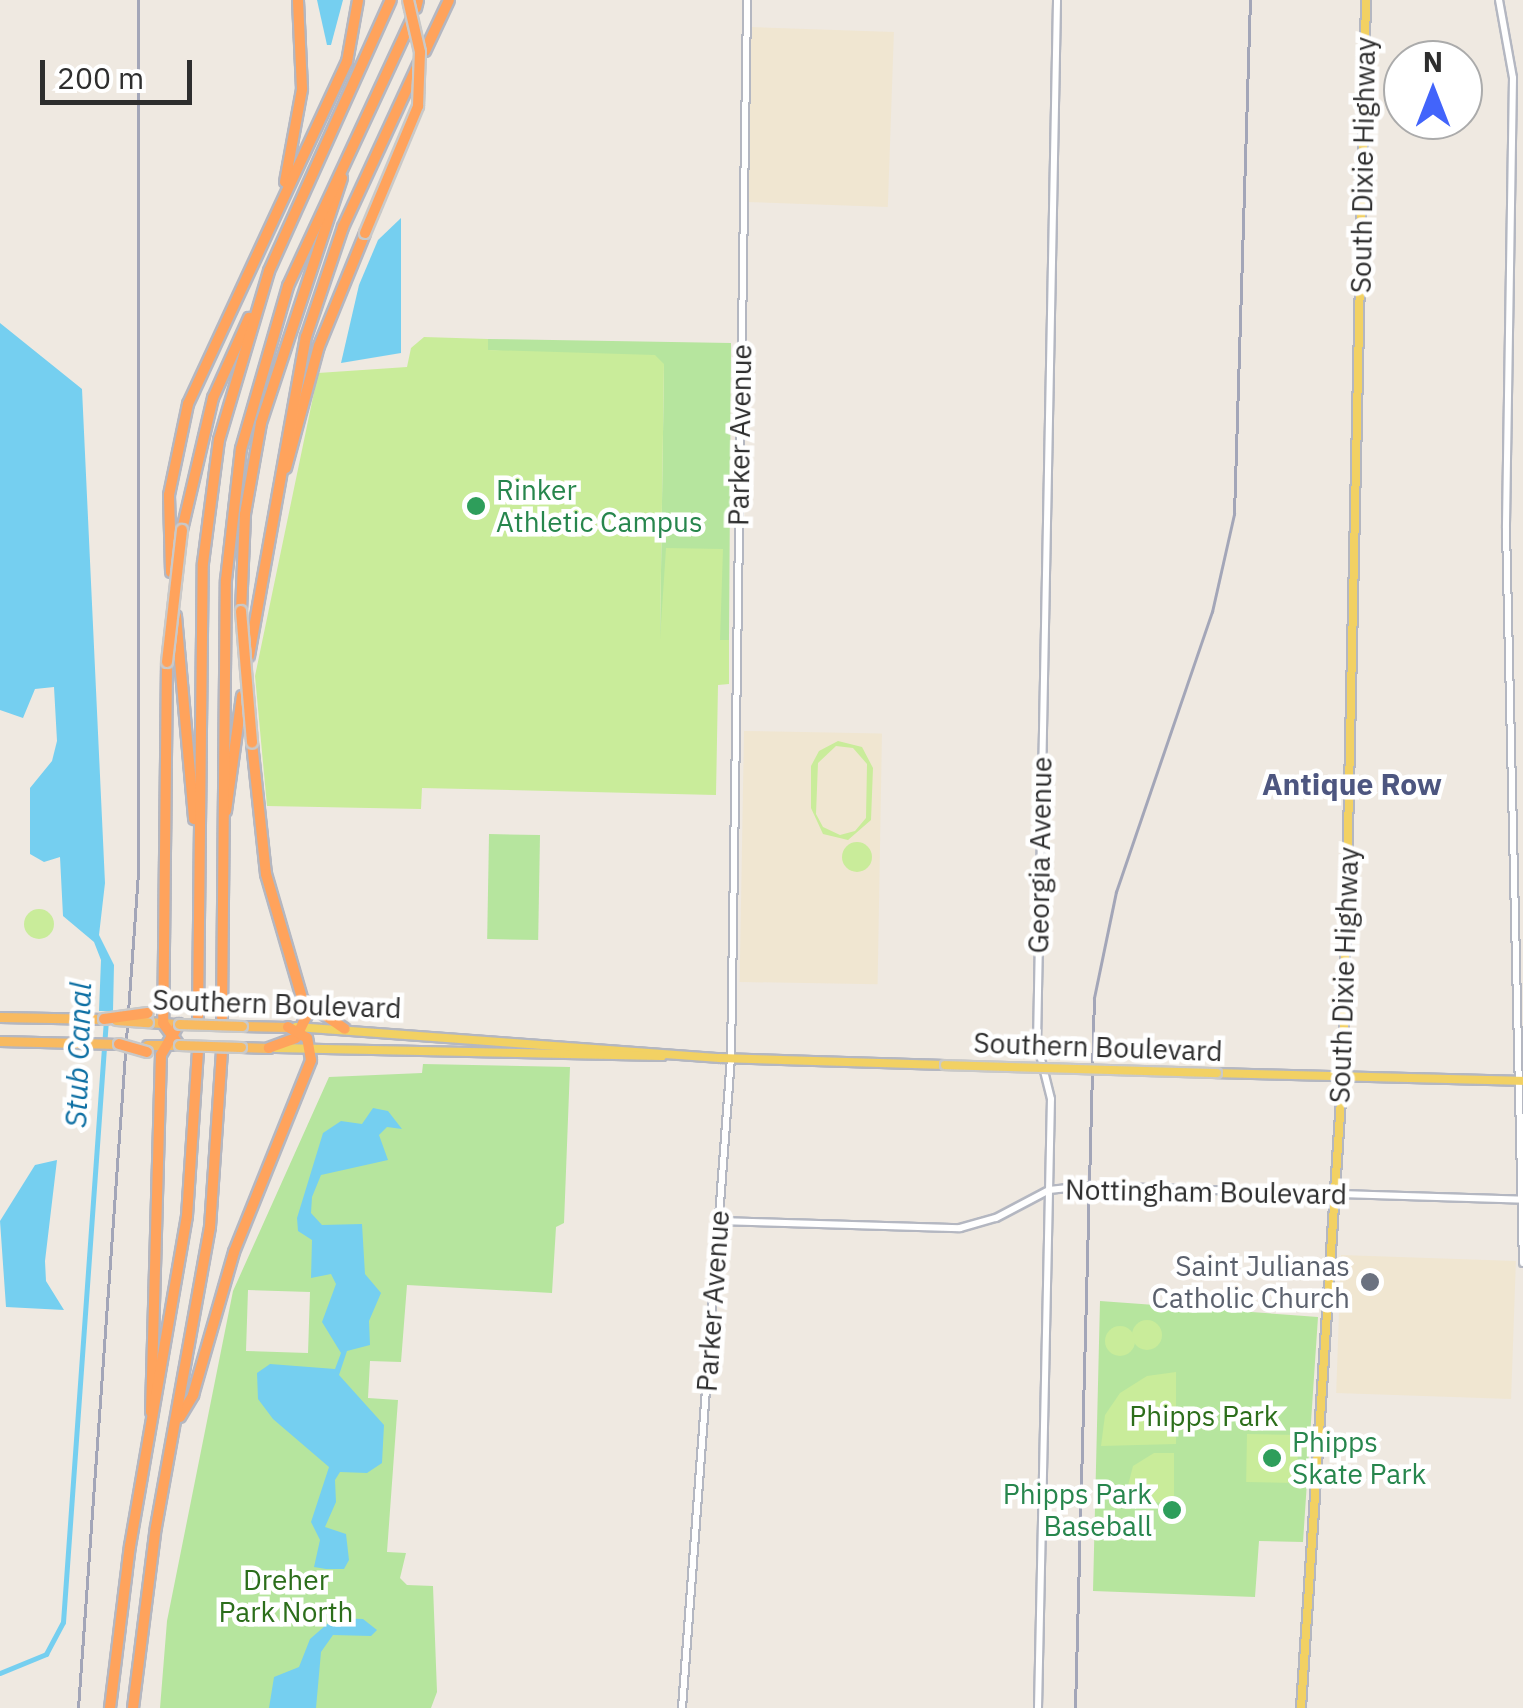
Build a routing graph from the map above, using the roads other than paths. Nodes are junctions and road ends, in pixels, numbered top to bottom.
1 (298, 0) edge
2 (392, 0) edge
3 (449, 0) edge
4 (747, 0) edge
5 (1057, 0) edge
6 (1366, 0) edge
7 (1500, 0) edge
8 (358, 2) edge
9 (414, 7) edge
10 (425, 51) dead end
11 (419, 64) dead end
12 (344, 168) junction
13 (267, 228) junction
14 (256, 310) junction
15 (270, 522) junction
16 (171, 572) dead end
17 (176, 616) dead end
18 (248, 656) dead end
19 (242, 696) dead end
20 (224, 816) junction
21 (200, 855) junction
22 (164, 994) junction
23 (304, 999) junction
24 (198, 1016) dead end
25 (0, 1017) edge
26 (222, 1017) dead end
27 (148, 1018) junction
28 (104, 1019) joint
29 (164, 1023) junction
30 (179, 1024) junction
31 (288, 1027) joint
32 (345, 1029) junction
33 (303, 1030) junction
34 (482, 1038) junction
35 (165, 1040) junction
36 (0, 1041) edge
37 (510, 1042) junction
38 (119, 1044) joint
39 (179, 1045) joint
40 (576, 1047) junction
41 (269, 1048) junction
42 (312, 1048) junction
43 (147, 1049) junction
44 (198, 1052) dead end
45 (222, 1053) dead end
46 (457, 1054) junction
47 (482, 1054) junction
48 (671, 1054) junction
49 (548, 1055) junction
50 (732, 1058) junction
51 (1343, 1076) junction
52 (160, 1081) junction
53 (1521, 1081) edge
54 (1522, 1145) edge
55 (1522, 1172) edge
56 (1049, 1190) junction
57 (1336, 1194) junction
58 (1522, 1200) edge
59 (719, 1221) junction
60 (1523, 1263) edge
61 (152, 1423) junction
62 (175, 1426) junction
63 (110, 1708) edge
64 (133, 1708) edge
65 (682, 1708) edge
66 (1038, 1708) edge
67 (1302, 1708) edge

1 - 13 highway
2 - 14 highway
3 - 10 highway
4 - 50 street, Parker Avenue
5 - 56 street, Georgia Avenue
6 - 51 main road, South Dixie Highway
7 - 53 street
8 - 13 highway
9 - 12 highway
9 - 15 highway, bridge
11 - 15 highway
12 - 20 highway
12 - 23 highway, bridge
13 - 16 highway
14 - 21 highway
14 - 22 highway, bridge
15 - 18 highway
17 - 21 highway
19 - 20 highway
20 - 26 highway
21 - 24 highway
22 - 27 highway
22 - 29 highway
23 - 32 highway
23 - 33 highway
25 - 28 highway
27 - 28 highway, bridge
27 - 29 highway, Southern Boulevard
29 - 30 highway, Southern Boulevard
29 - 35 highway
30 - 31 highway, Southern Boulevard, bridge
30 - 35 highway
31 - 33 highway
32 - 33 main road, Southern Boulevard
32 - 34 main road, Southern Boulevard
33 - 41 highway
33 - 42 highway
34 - 37 main road, Southern Boulevard
34 - 46 main road
35 - 39 highway
35 - 43 highway, Southern Boulevard
35 - 52 highway
36 - 38 highway
37 - 40 main road, Southern Boulevard
37 - 47 main road
38 - 43 highway, bridge
39 - 41 highway, Southern Boulevard, bridge
40 - 48 main road, Southern Boulevard
40 - 49 main road
41 - 42 main road, Southern Boulevard
42 - 46 main road, Southern Boulevard
42 - 62 highway
43 - 52 highway
44 - 61 highway
45 - 62 highway
46 - 47 main road, Southern Boulevard
47 - 49 main road, Southern Boulevard
48 - 49 main road, Southern Boulevard
48 - 50 main road, Southern Boulevard
50 - 51 main road, Southern Boulevard, bridge
50 - 59 street, Parker Avenue
51 - 53 main road, Southern Boulevard
51 - 57 main road, South Dixie Highway
52 - 61 highway
53 - 54 street
54 - 55 street
55 - 58 street
56 - 57 street, Nottingham Boulevard
56 - 59 street, Nottingham Boulevard
56 - 66 street, Georgia Avenue
57 - 58 street, Nottingham Boulevard
57 - 67 main road, South Dixie Highway
58 - 60 street
59 - 65 street, Parker Avenue
61 - 63 highway
62 - 64 highway

